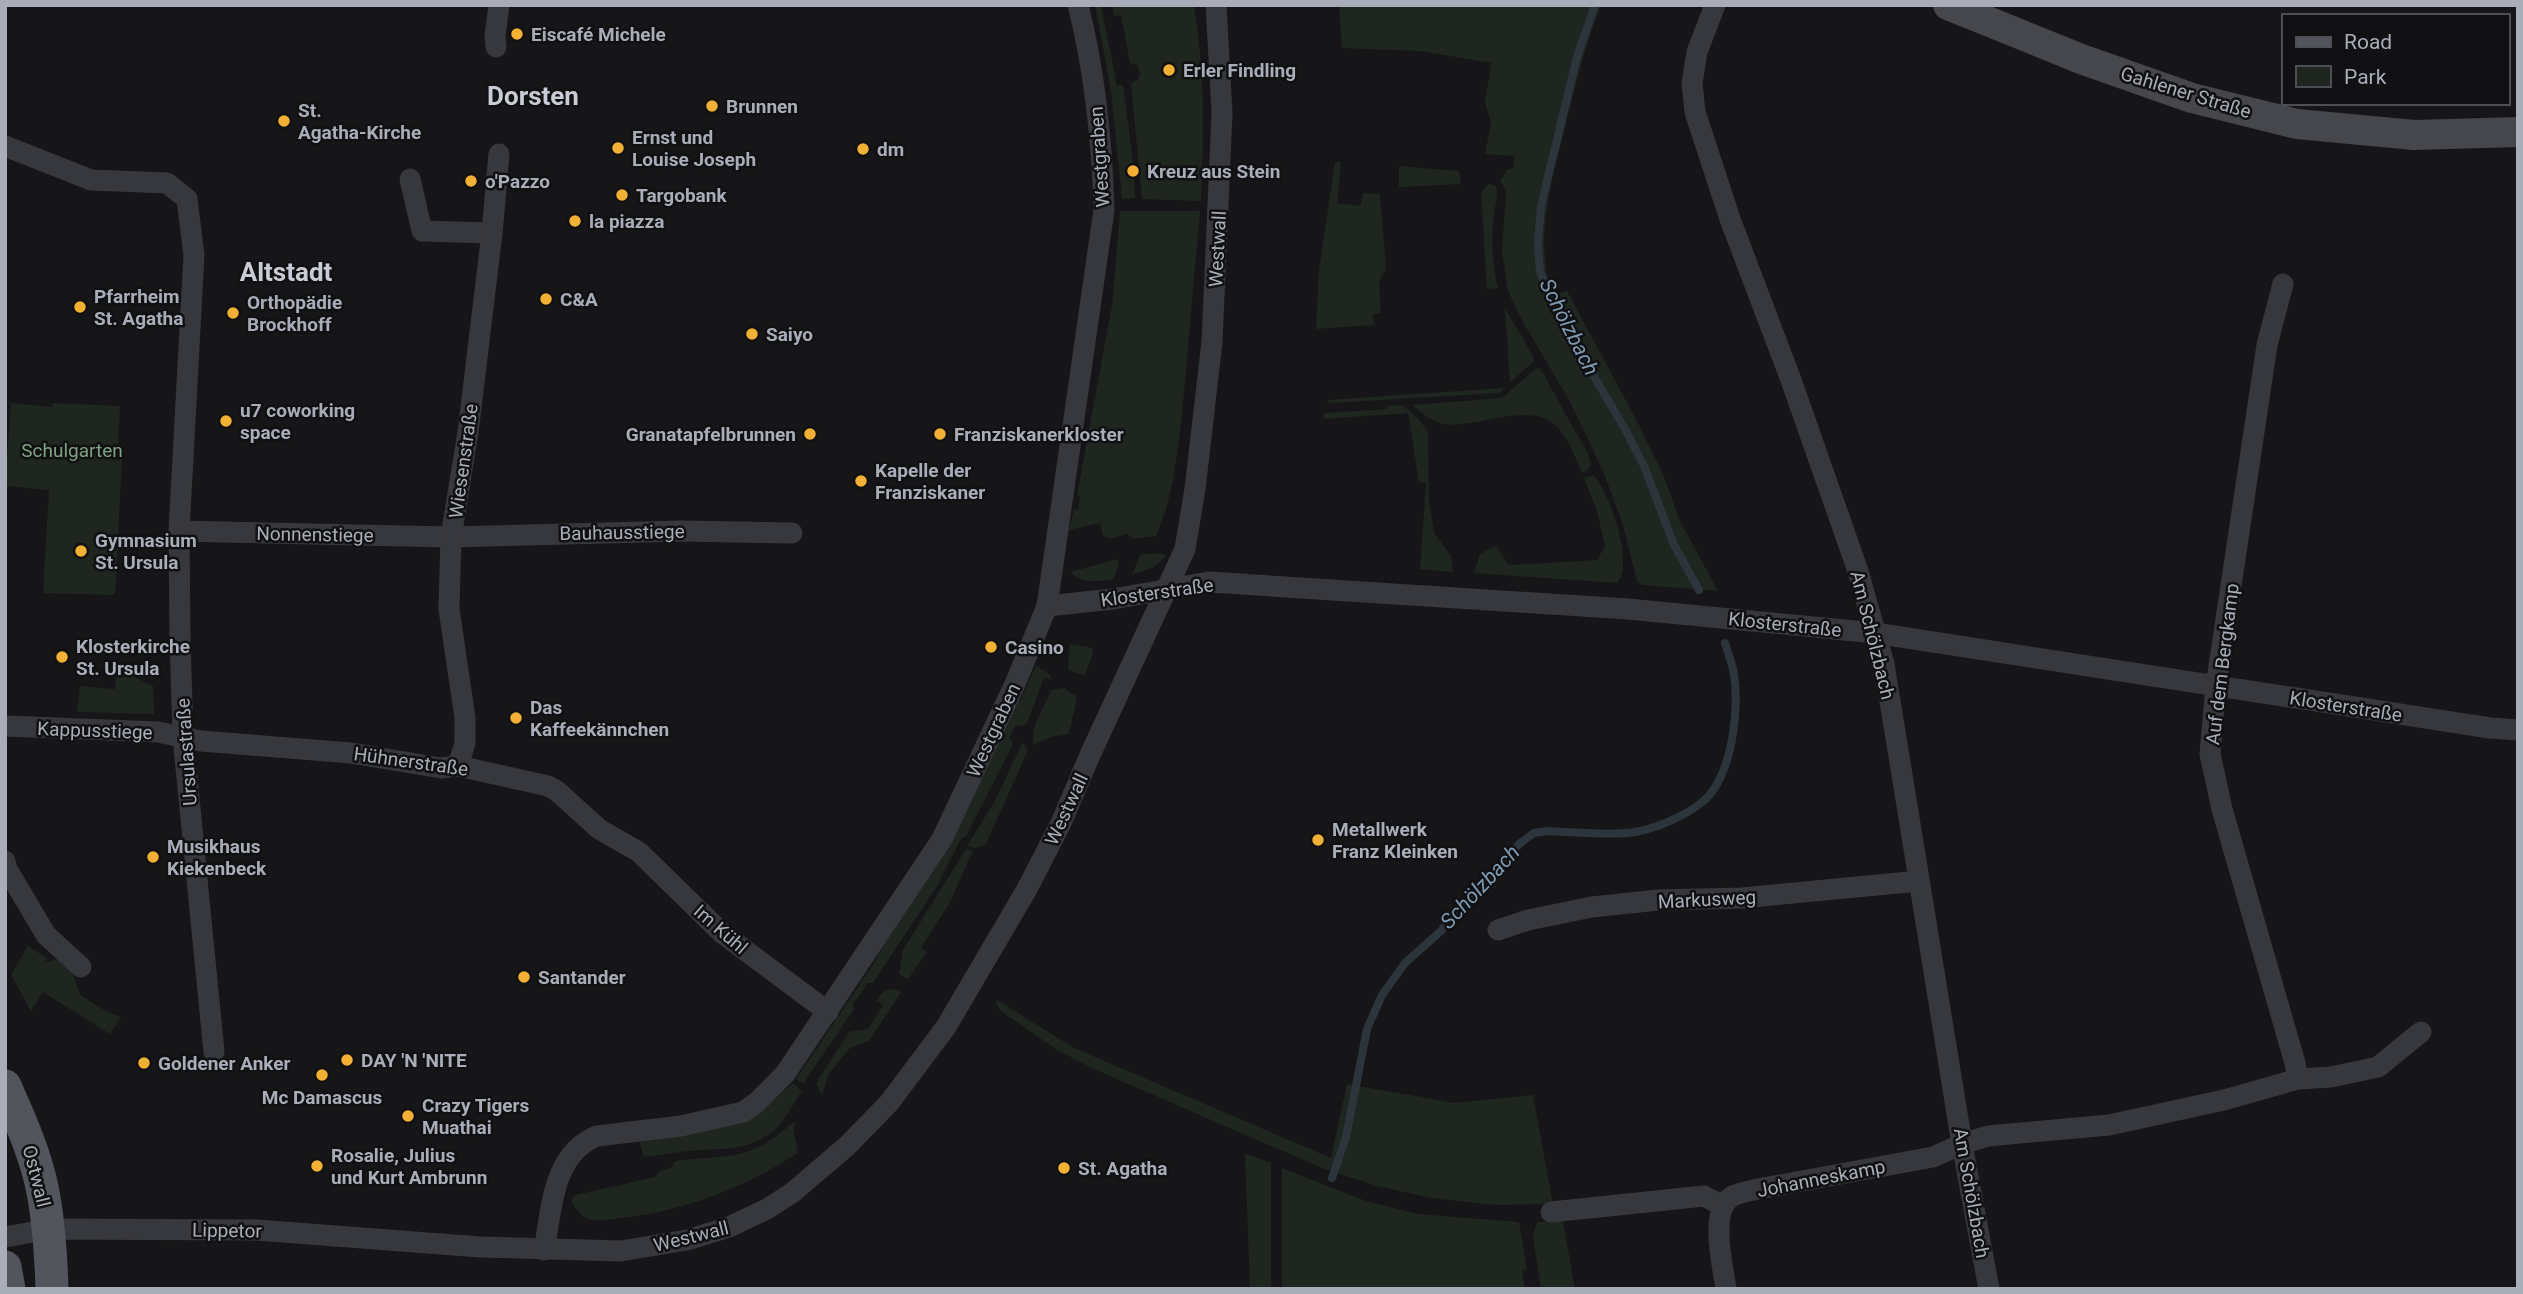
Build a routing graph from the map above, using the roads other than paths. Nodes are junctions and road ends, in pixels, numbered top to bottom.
1 (499, 5) edge
2 (1078, 5) edge
3 (1216, 5) edge
4 (1715, 5) edge
5 (1948, 5) edge
6 (496, 47) dead end
7 (2518, 132) edge
8 (5, 146) edge
9 (499, 154) dead end
10 (410, 179) dead end
11 (492, 233) junction
12 (2283, 284) dead end
13 (179, 531) junction
14 (792, 534) dead end
15 (452, 537) junction
16 (1164, 592) junction
17 (1047, 606) junction
18 (1875, 633) junction
19 (2216, 686) junction
20 (5, 726) edge
21 (2518, 730) edge
22 (183, 737) junction
23 (458, 766) junction
24 (620, 841) joint
25 (5, 861) edge
26 (1919, 881) junction
27 (1498, 930) dead end
28 (81, 967) dead end
29 (828, 1012) junction
30 (2421, 1032) dead end
31 (214, 1052) dead end
32 (2298, 1079) junction
33 (5, 1086) edge
34 (1962, 1144) junction
35 (1723, 1206) junction
36 (1551, 1212) dead end
37 (49, 1229) junction
38 (5, 1237) edge
39 (449, 1245) joint
40 (544, 1250) junction
41 (5, 1268) edge
42 (9, 1289) edge
43 (52, 1289) edge
44 (1726, 1289) edge
45 (1989, 1289) edge

1 - 6 street
2 - 17 street, Westgraben
3 - 16 street, Westwall
4 - 18 street, Am Schölzbach
5 - 7 main road, Gahlener Straße
8 - 13 street, Ursulastraße
9 - 11 street, Wiesenstraße
10 - 11 street
11 - 15 street, Wiesenstraße
12 - 19 street, Auf dem Bergkamp
13 - 15 street, Nonnenstiege
13 - 22 street, Ursulastraße
14 - 15 street, Bauhausstiege
15 - 23 street, Wiesenstraße
16 - 17 street, Klosterstraße
16 - 18 street, Klosterstraße
16 - 40 street, Westwall
17 - 29 street, Westgraben
18 - 19 street, Klosterstraße
18 - 26 street, Am Schölzbach
19 - 21 street, Klosterstraße
19 - 32 street, Auf dem Bergkamp
20 - 22 street, Kappusstiege
22 - 23 street, Hühnerstraße
22 - 31 street, Ursulastraße
23 - 24 street, Hühnerstraße
24 - 29 street, Im Kühl
25 - 28 street
26 - 27 street, Markusweg
26 - 34 street, Am Schölzbach
29 - 40 street, Westgraben
30 - 32 street
32 - 34 street
33 - 37 main road, Ostwall
34 - 35 street, Johanneskamp
34 - 45 street, Am Schölzbach
35 - 36 street
35 - 44 street
37 - 38 street, Lippetor
37 - 39 street, Lippetor
37 - 43 main road, Ostwall
39 - 40 street, Westwall
41 - 42 main road

